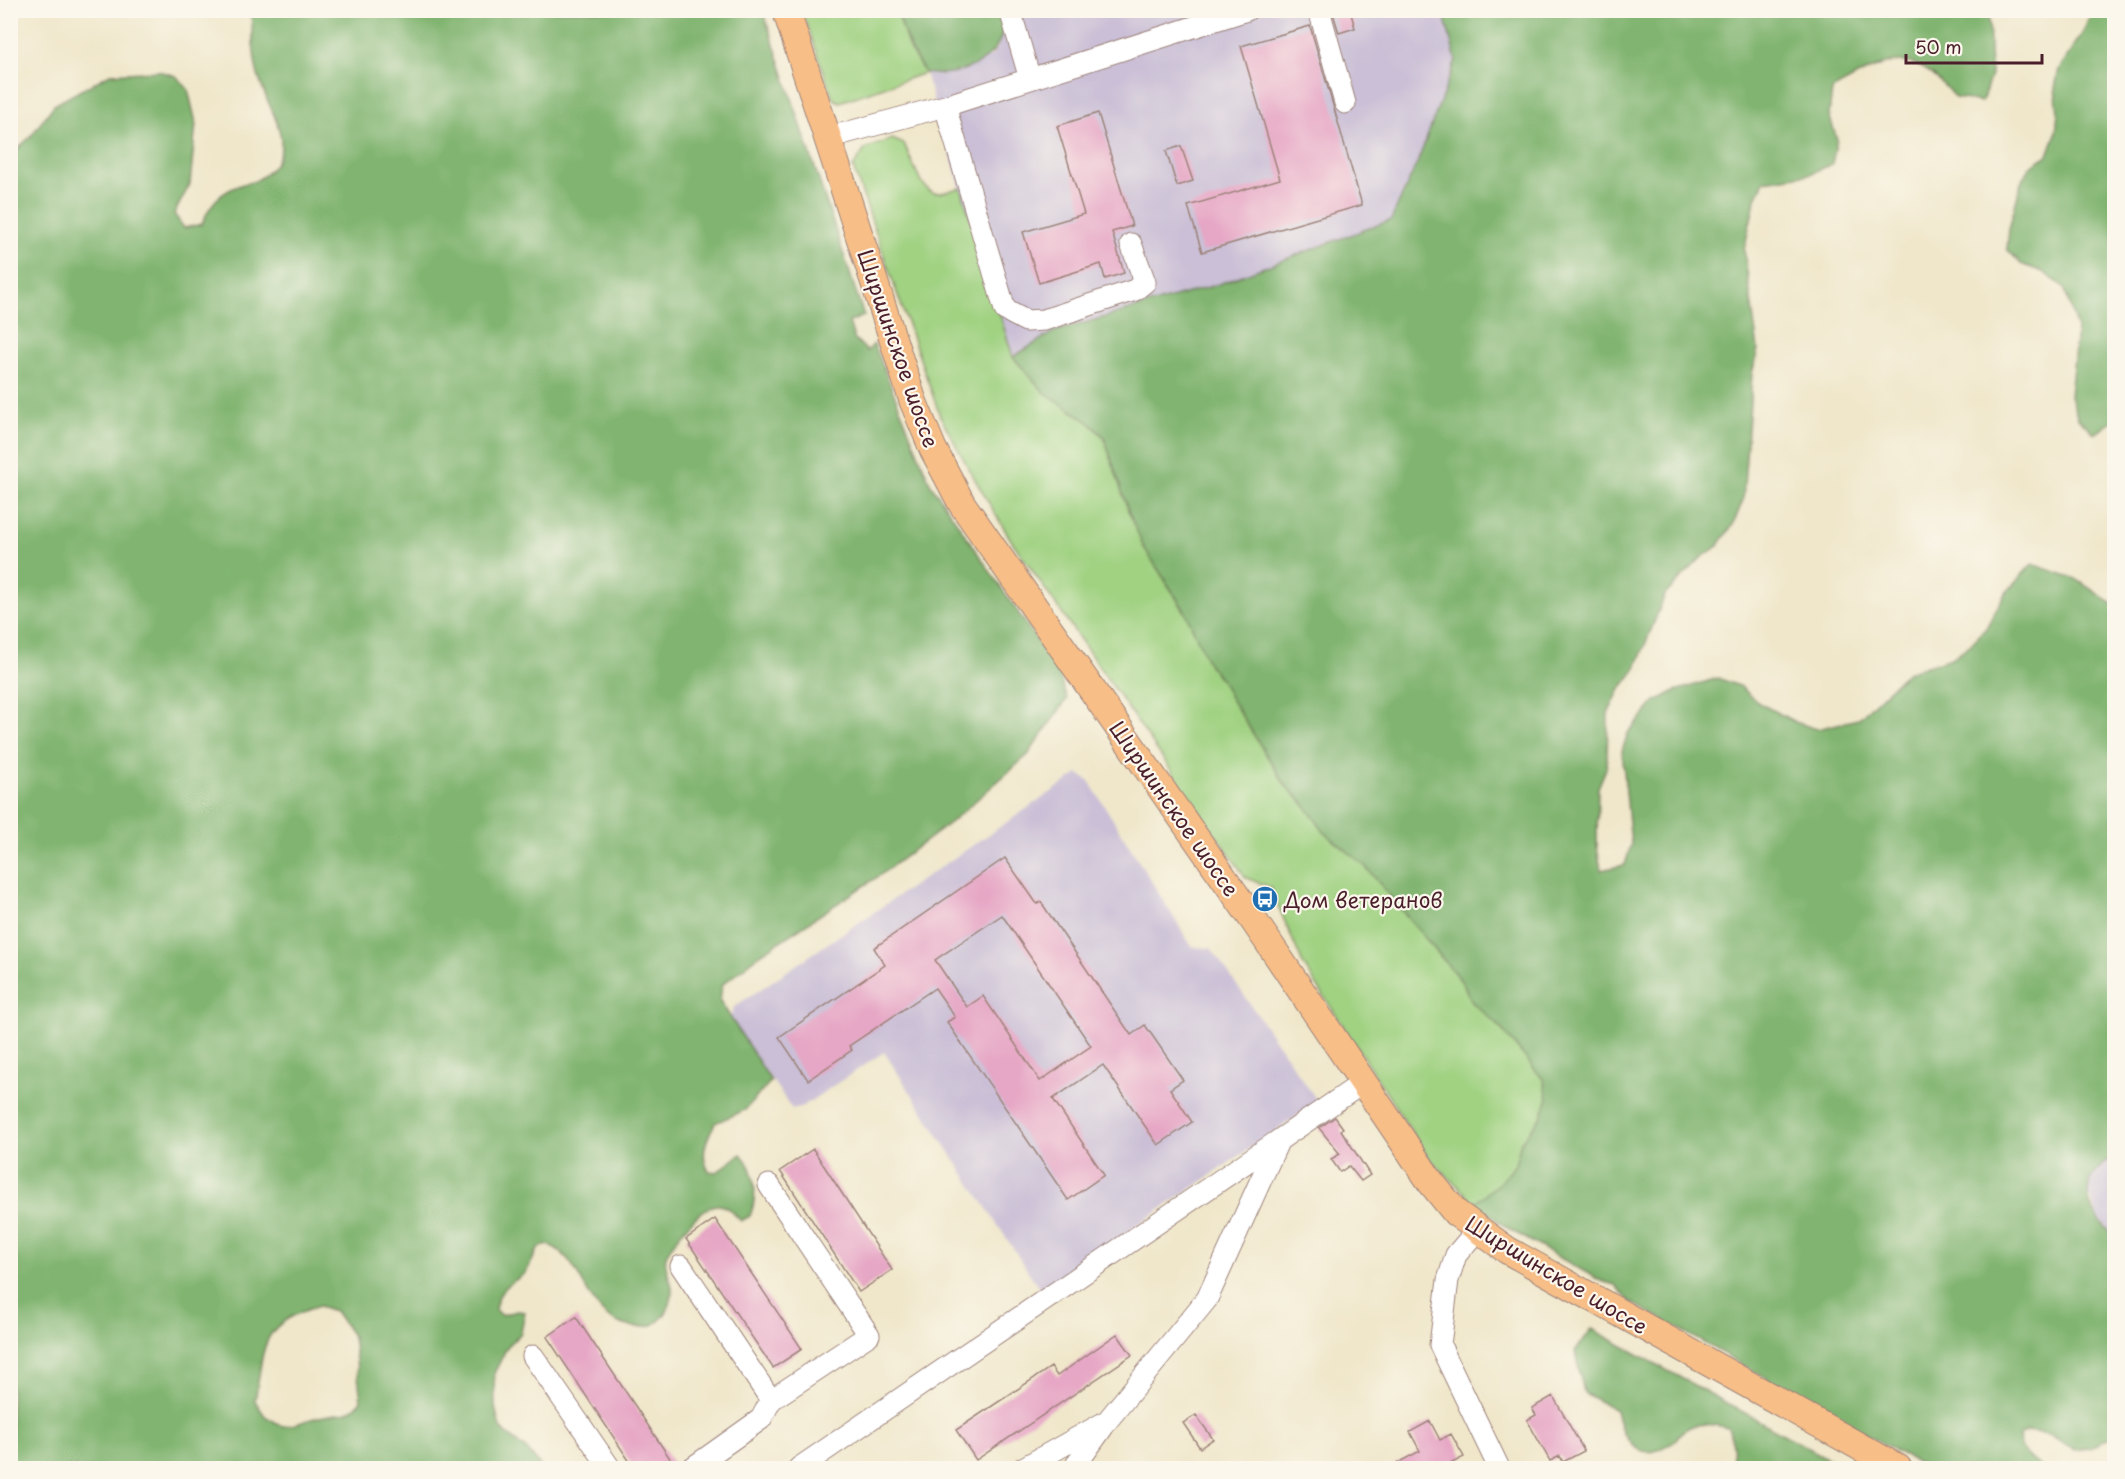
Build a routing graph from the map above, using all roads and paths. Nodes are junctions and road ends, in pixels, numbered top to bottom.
1 (786, 10) edge
2 (1010, 10) edge
3 (1247, 10) edge
4 (1319, 10) edge
5 (1030, 79) junction
6 (1345, 103) dead end
7 (945, 106) junction
8 (827, 138) junction
9 (1131, 244) dead end
10 (1364, 1082) junction
11 (1278, 1142) junction
12 (769, 1185) dead end
13 (1477, 1230) junction
14 (681, 1266) dead end
15 (532, 1356) dead end
16 (771, 1400) junction
17 (1107, 1421) junction
18 (610, 1468) edge
19 (692, 1468) edge
20 (799, 1468) edge
21 (1023, 1468) edge
22 (1077, 1468) edge
23 (1499, 1468) edge
24 (1898, 1468) edge

1 - 8 main road, Ширшинское шоссе
2 - 5 lane
3 - 5 lane
4 - 6 lane
5 - 7 lane
7 - 8 lane
7 - 9 lane
8 - 10 main road, Ширшинское шоссе
10 - 11 lane
10 - 13 main road, Ширшинское шоссе
11 - 17 lane
11 - 20 lane
12 - 16 lane
13 - 23 lane
13 - 24 main road, Ширшинское шоссе
14 - 16 lane
15 - 18 lane
16 - 19 lane
17 - 21 lane
17 - 22 lane

